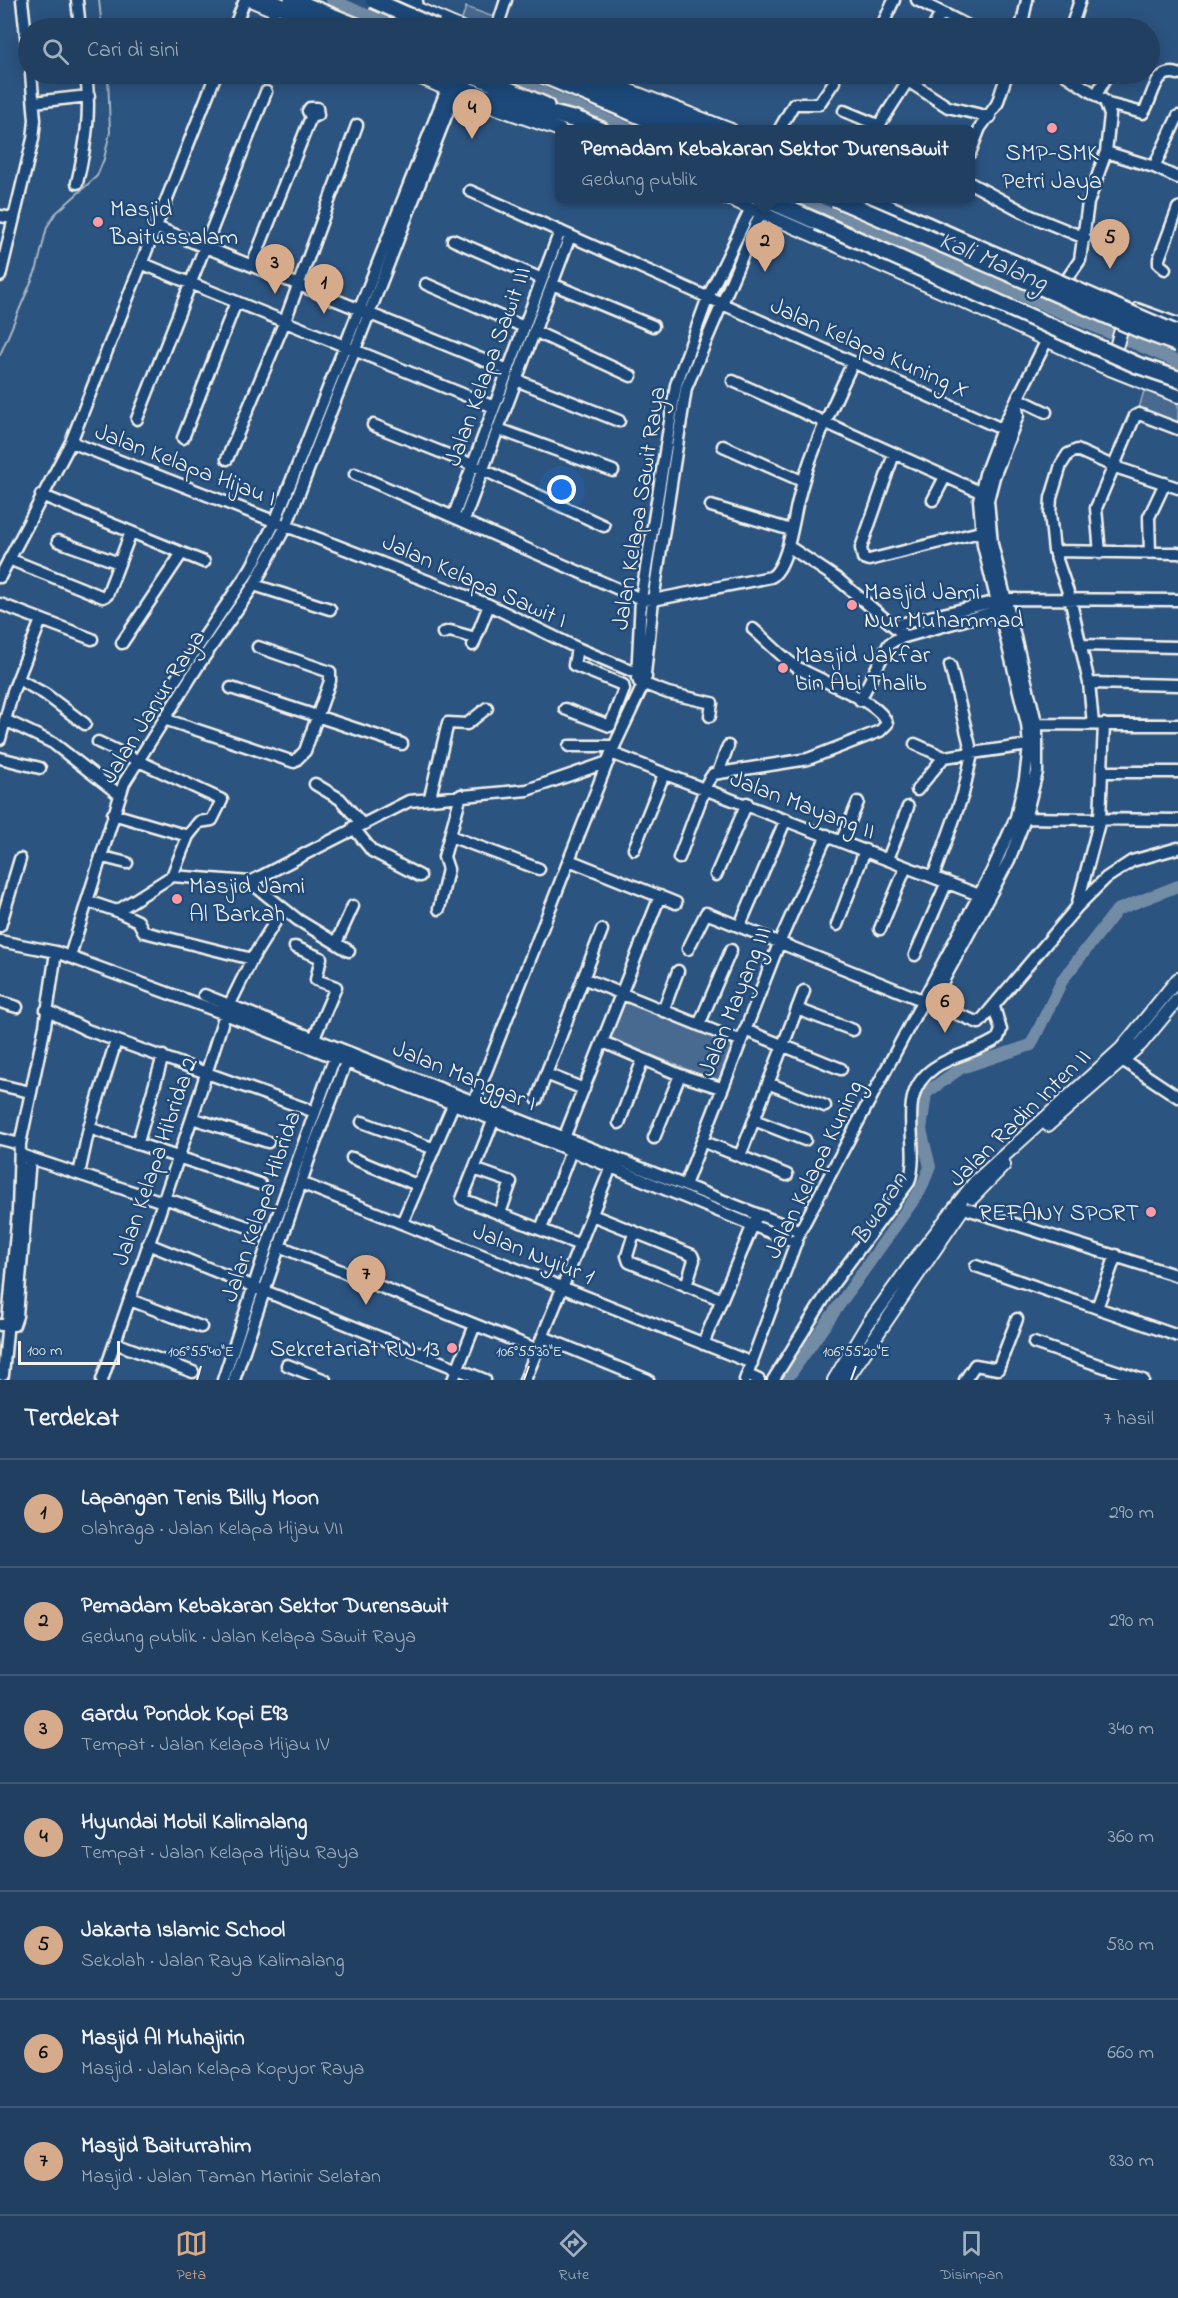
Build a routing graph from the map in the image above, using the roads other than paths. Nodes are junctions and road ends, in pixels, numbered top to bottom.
1 (22, 0) edge
2 (76, 0) edge
3 (245, 0) edge
4 (250, 0) edge
5 (266, 0) edge
6 (292, 0) edge
7 (373, 0) edge
8 (397, 0) edge
9 (506, 0) edge
10 (894, 0) edge
11 (917, 0) edge
12 (1027, 0) edge
13 (1080, 0) edge
14 (416, 4) edge
15 (941, 13) junction
16 (24, 18) edge
17 (79, 18) edge
18 (238, 18) edge
19 (290, 18) edge
20 (308, 18) edge
21 (336, 18) edge
22 (414, 18) edge
23 (443, 18) edge
24 (500, 18) edge
25 (886, 18) edge
26 (938, 18) edge
27 (951, 18) edge
28 (1023, 18) edge
29 (1074, 18) edge
30 (1178, 74) edge
31 (1160, 79) edge
32 (32, 84) edge
33 (87, 84) edge
34 (212, 84) edge
35 (435, 84) edge
36 (453, 84) edge
37 (495, 84) edge
38 (565, 84) edge
39 (595, 84) edge
40 (613, 84) edge
41 (833, 84) edge
42 (905, 84) edge
43 (919, 84) edge
44 (1004, 84) edge
45 (1079, 84) edge
46 (1102, 84) edge
47 (1158, 84) edge
48 (451, 91) junction
49 (266, 92) dead end
50 (1096, 95) junction
51 (89, 96) junction
52 (34, 102) junction
53 (1107, 104) junction
54 (844, 111) dead end
55 (1178, 116) edge
56 (311, 117) dead end
57 (990, 117) junction
58 (584, 122) junction
59 (357, 125) dead end
60 (591, 125) edge
61 (664, 125) edge
62 (695, 125) edge
63 (721, 125) edge
64 (782, 125) edge
65 (873, 125) edge
66 (878, 125) edge
67 (555, 128) edge
68 (975, 140) edge
69 (1106, 152) junction
70 (1154, 167) junction
71 (1178, 178) edge
72 (77, 183) dead end
73 (975, 186) edge
74 (470, 191) dead end
75 (847, 203) edge
76 (877, 203) edge
77 (895, 203) edge
78 (758, 206) edge
79 (1178, 208) edge
80 (0, 216) edge
81 (14, 218) junction
82 (156, 227) junction
83 (565, 233) junction
84 (745, 234) junction
85 (1085, 238) junction
86 (453, 240) dead end
87 (205, 246) junction
88 (141, 263) junction
89 (252, 265) junction
90 (1, 269) edge
91 (1165, 269) dead end
92 (1067, 279) junction
93 (547, 281) junction
94 (191, 284) junction
95 (299, 284) junction
96 (426, 284) dead end
97 (708, 297) junction
98 (236, 302) junction
99 (721, 303) junction
100 (365, 310) junction
101 (1126, 312) junction
102 (285, 321) junction
103 (1178, 324) edge
104 (653, 326) dead end
105 (529, 329) junction
106 (1178, 335) edge
107 (1047, 340) junction
108 (1178, 344) edge
109 (350, 348) junction
110 (1113, 357) junction
111 (853, 362) junction
112 (1102, 366) junction
113 (508, 370) junction
114 (1116, 372) junction
115 (632, 376) dead end
116 (1178, 379) edge
117 (516, 380) junction
118 (732, 381) dead end
119 (1178, 396) edge
120 (1017, 402) junction
121 (494, 407) junction
122 (1046, 412) dead end
123 (137, 419) dead end
124 (620, 421) dead end
125 (373, 425) dead end
126 (825, 425) junction
127 (498, 429) junction
128 (1002, 429) junction
129 (1178, 429) edge
130 (183, 438) dead end
131 (71, 442) junction
132 (723, 446) dead end
133 (894, 454) junction
134 (227, 459) dead end
135 (478, 467) junction
136 (1115, 467) junction
137 (613, 471) dead end
138 (355, 474) dead end
139 (945, 477) junction
140 (802, 481) junction
141 (1165, 483) junction
142 (1178, 489) edge
143 (980, 492) junction
144 (41, 495) junction
145 (933, 500) dead end
146 (711, 506) dead end
147 (459, 518) junction
148 (275, 522) junction
149 (286, 524) junction
150 (604, 526) dead end
151 (791, 530) junction
152 (987, 531) junction
153 (131, 532) junction
154 (58, 540) dead end
155 (788, 546) junction
156 (1054, 551) junction
157 (182, 553) junction
158 (1100, 553) junction
159 (1150, 553) junction
160 (1178, 554) edge
161 (9, 560) junction
162 (204, 562) dead end
163 (119, 563) junction
164 (0, 577) edge
165 (254, 585) junction
166 (1070, 598) junction
167 (641, 599) junction
168 (653, 600) junction
169 (1178, 600) edge
170 (1001, 603) junction
171 (0, 604) edge
172 (489, 605) junction
173 (330, 609) dead end
174 (41, 620) junction
175 (896, 625) junction
176 (753, 629) dead end
177 (443, 633) dead end
178 (904, 635) junction
179 (92, 639) dead end
180 (122, 643) dead end
181 (1080, 645) junction
182 (258, 647) dead end
183 (1178, 647) edge
184 (577, 648) junction
185 (950, 664) dead end
186 (18, 679) junction
187 (641, 679) junction
188 (1089, 683) junction
189 (1178, 685) edge
190 (231, 688) dead end
191 (860, 700) junction
192 (161, 701) dead end
193 (487, 708) dead end
194 (565, 709) dead end
195 (317, 716) junction
196 (710, 716) dead end
197 (164, 719) junction
198 (5, 720) junction
199 (85, 724) dead end
200 (1031, 724) junction
201 (1101, 724) junction
202 (1178, 725) edge
203 (610, 726) junction
204 (622, 730) junction
205 (0, 740) edge
206 (98, 742) dead end
207 (402, 744) dead end
208 (915, 744) dead end
209 (1029, 745) junction
210 (569, 746) dead end
211 (728, 746) dead end
212 (611, 754) junction
213 (972, 754) junction
214 (944, 757) junction
215 (0, 758) edge
216 (139, 759) junction
217 (40, 768) dead end
218 (1102, 772) junction
219 (1178, 772) edge
220 (718, 773) junction
221 (664, 774) junction
222 (315, 784) dead end
223 (705, 788) junction
224 (917, 790) dead end
225 (120, 795) junction
226 (461, 795) junction
227 (430, 797) junction
228 (858, 802) dead end
229 (747, 803) junction
230 (908, 807) dead end
231 (113, 814) junction
232 (1021, 818) junction
233 (786, 819) junction
234 (1100, 819) junction
235 (1178, 820) edge
236 (357, 825) junction
237 (827, 835) junction
238 (188, 836) junction
239 (450, 836) junction
240 (842, 840) junction
241 (1178, 848) edge
242 (634, 849) dead end
243 (865, 850) junction
244 (103, 857) junction
245 (679, 858) dead end
246 (20, 859) dead end
247 (888, 859) junction
248 (569, 860) junction
249 (127, 863) dead end
250 (906, 867) junction
251 (539, 869) dead end
252 (716, 875) dead end
253 (172, 876) junction
254 (420, 876) dead end
255 (933, 877) junction
256 (250, 882) junction
257 (947, 882) junction
258 (5, 888) edge
259 (979, 895) junction
260 (660, 896) junction
261 (87, 901) junction
262 (676, 903) dead end
263 (353, 906) dead end
264 (1077, 907) junction
265 (283, 909) junction
266 (439, 909) dead end
267 (117, 911) junction
268 (740, 925) junction
269 (837, 925) dead end
270 (0, 926) edge
271 (880, 929) dead end
272 (602, 930) dead end
273 (0, 941) edge
274 (780, 941) junction
275 (336, 943) junction
276 (295, 947) dead end
277 (688, 950) dead end
278 (730, 950) dead end
279 (349, 951) dead end
280 (56, 952) junction
281 (915, 955) dead end
282 (70, 956) junction
283 (252, 959) junction
284 (678, 970) dead end
285 (583, 978) junction
286 (1178, 979) edge
287 (804, 991) dead end
288 (622, 994) junction
289 (204, 995) dead end
290 (1178, 999) edge
291 (927, 1000) junction
292 (0, 1002) edge
293 (17, 1007) dead end
294 (994, 1007) junction
295 (227, 1009) junction
296 (797, 1009) junction
297 (46, 1010) junction
298 (663, 1011) junction
299 (699, 1025) junction
300 (853, 1030) dead end
301 (743, 1035) junction
302 (314, 1038) junction
303 (116, 1041) junction
304 (603, 1042) junction
305 (783, 1045) junction
306 (350, 1051) junction
307 (337, 1052) junction
308 (163, 1056) junction
309 (643, 1059) junction
310 (1124, 1061) junction
311 (346, 1062) junction
312 (842, 1069) dead end
313 (207, 1071) junction
314 (546, 1074) junction
315 (680, 1075) junction
316 (768, 1083) junction
317 (0, 1085) edge
318 (722, 1088) junction
319 (584, 1089) junction
320 (30, 1092) junction
321 (1178, 1097) edge
322 (455, 1099) junction
323 (537, 1099) dead end
324 (474, 1102) junction
325 (825, 1106) dead end
326 (315, 1112) junction
327 (495, 1116) junction
328 (192, 1118) junction
329 (754, 1120) junction
330 (362, 1122) dead end
331 (618, 1123) dead end
332 (89, 1128) junction
333 (0, 1138) edge
334 (654, 1138) dead end
335 (805, 1140) dead end
336 (702, 1141) junction
337 (138, 1142) junction
338 (268, 1142) dead end
339 (563, 1142) junction
340 (432, 1148) junction
341 (571, 1151) junction
342 (24, 1152) junction
343 (178, 1156) junction
344 (740, 1156) junction
345 (352, 1158) dead end
346 (611, 1167) junction
347 (474, 1169) junction
348 (79, 1174) junction
349 (787, 1175) dead end
350 (301, 1183) junction
351 (260, 1184) dead end
352 (417, 1185) junction
353 (685, 1185) junction
354 (163, 1200) junction
355 (964, 1208) junction
356 (500, 1213) junction
357 (758, 1213) junction
358 (592, 1215) junction
359 (402, 1223) junction
360 (753, 1225) junction
361 (248, 1227) dead end
362 (541, 1229) junction
363 (800, 1231) junction
364 (634, 1233) junction
365 (796, 1243) junction
366 (148, 1244) junction
367 (580, 1245) junction
368 (279, 1246) junction
369 (1116, 1255) junction
370 (976, 1266) dead end
371 (1178, 1276) edge
372 (686, 1286) junction
373 (563, 1287) junction
374 (259, 1289) junction
375 (720, 1299) junction
376 (130, 1300) junction
377 (1097, 1308) junction
378 (1017, 1319) dead end
379 (3, 1325) edge
380 (476, 1325) junction
381 (201, 1327) dead end
382 (872, 1329) junction
383 (1178, 1336) edge
384 (543, 1337) junction
385 (115, 1343) junction
386 (1034, 1343) dead end
387 (703, 1344) junction
388 (538, 1350) junction
389 (752, 1364) junction
390 (287, 1365) dead end
391 (193, 1372) dead end
392 (3, 1375) dead end
393 (455, 1375) edge
394 (746, 1377) edge
395 (528, 1379) edge
396 (102, 1380) edge
397 (223, 1380) edge
398 (234, 1380) edge
399 (326, 1380) edge
400 (485, 1380) edge
401 (648, 1380) edge
402 (759, 1380) edge
403 (773, 1380) edge
404 (834, 1380) edge
405 (846, 1380) edge
406 (965, 1380) edge
407 (1143, 1380) edge

1 - 16 street
2 - 17 street
3 - 18 street
4 - 19 main road
5 - 20 highway
6 - 21 highway
7 - 22 highway, bridge
8 - 14 main road
9 - 24 street
10 - 25 street
11 - 15 street
12 - 28 street
13 - 29 street
14 - 23 main road
15 - 26 street
15 - 27 street
30 - 31 street
32 - 52 street
33 - 51 street
34 - 82 street
35 - 48 main road
36 - 58 highway
37 - 58 highway
38 - 61 highway
39 - 62 highway
40 - 63 main road
41 - 64 street
42 - 66 street
43 - 57 street
44 - 57 street
45 - 50 street
46 - 50 street
47 - 53 street
48 - 67 main road
48 - 100 street
49 - 87 street
50 - 53 street
51 - 52 street
51 - 72 street
52 - 81 street
53 - 69 street
54 - 65 street
55 - 70 street
56 - 89 street
57 - 68 street
58 - 60 highway
59 - 95 street
69 - 70 street
69 - 85 street
70 - 71 street
73 - 85 street
74 - 83 street, Jalan Kelapa Kuning X
75 - 108 highway, bridge
76 - 106 highway, bridge
77 - 92 main road
78 - 84 street, Jalan Kelapa Sawit Raya
78 - 107 main road
78 - 116 highway, bridge
79 - 91 street
80 - 81 street
81 - 90 street
82 - 87 street
82 - 88 street
83 - 93 street, Jalan Kelapa Sawit III
83 - 97 street, Jalan Kelapa Kuning X
84 - 97 street, Jalan Kelapa Sawit Raya
84 - 99 street, Jalan Kelapa Sawit Raya
85 - 92 street
86 - 93 street
87 - 89 street
87 - 94 street
88 - 94 street
88 - 131 street
89 - 95 street
92 - 101 main road
93 - 104 street
93 - 105 street, Jalan Kelapa Sawit III
94 - 98 street
94 - 123 street
95 - 100 street
95 - 102 street
96 - 105 street
97 - 99 street, Jalan Kelapa Kuning X
97 - 167 street, Jalan Kelapa Sawit Raya
98 - 102 street
98 - 130 street
99 - 111 street, Jalan Kelapa Kuning X
99 - 168 street, Jalan Kelapa Sawit Raya
100 - 109 street
100 - 113 street
101 - 103 street
101 - 110 main road
102 - 109 street
102 - 134 street
105 - 113 street, Jalan Kelapa Sawit III
105 - 115 street
105 - 117 street, Jalan Kelapa Sawit III
107 - 112 main road
107 - 120 street
109 - 121 street
109 - 148 street, Jalan Janur Raya
109 - 149 street, Jalan Janur Raya
110 - 112 main road
110 - 114 main road
111 - 126 street
111 - 128 street, Jalan Kelapa Kuning X
112 - 114 main road
113 - 121 street, Jalan Kelapa Sawit III
114 - 119 main road
117 - 124 street
117 - 127 street, Jalan Kelapa Sawit III
118 - 126 street
120 - 122 street
120 - 128 street
120 - 152 street
121 - 135 street, Jalan Kelapa Sawit III
125 - 135 street
126 - 133 street
126 - 140 street
127 - 135 street, Jalan Kelapa Sawit III
127 - 137 street
128 - 143 street
129 - 136 street
131 - 144 street
131 - 148 street, Jalan Kelapa Hijau I
132 - 140 street
133 - 139 street
133 - 152 street
135 - 147 street, Jalan Kelapa Sawit III
135 - 150 street
136 - 141 street
136 - 156 street
136 - 158 street
138 - 147 street
139 - 143 street
139 - 145 street
140 - 151 street
141 - 142 street
141 - 159 street
143 - 152 street
144 - 153 street
144 - 161 street
146 - 151 street
147 - 167 street
148 - 149 street, Jalan Kelapa Hijau I
148 - 192 street, Jalan Janur Raya
149 - 165 street, Jalan Janur Raya
149 - 172 street, Jalan Kelapa Sawit I
151 - 155 street
152 - 170 street
153 - 157 street
153 - 163 street
154 - 163 street
155 - 168 street
155 - 175 street
156 - 158 street
156 - 166 street
157 - 162 street
157 - 180 street
158 - 159 street
159 - 160 street
161 - 163 street
161 - 164 street
165 - 173 street
165 - 197 street, Jalan Janur Raya
166 - 169 street
166 - 170 street
166 - 181 street
167 - 168 street
167 - 187 street, Jalan Kelapa Sawit Raya
168 - 187 street, Jalan Kelapa Sawit Raya
170 - 175 street
170 - 178 street
170 - 200 street
171 - 174 street
172 - 177 street
172 - 184 street, Jalan Kelapa Sawit I
174 - 179 street
174 - 186 street
175 - 178 street
176 - 191 street
178 - 191 street
181 - 183 street
181 - 188 street
182 - 195 street
184 - 187 street, Jalan Kelapa Sawit I
184 - 203 street
185 - 213 street
186 - 198 street
186 - 199 street
187 - 196 street, Jalan Kelapa Sawit I
187 - 204 street, Jalan Kelapa Sawit Raya
188 - 189 street
188 - 201 street
190 - 195 street
191 - 220 street
193 - 227 street
194 - 203 street
195 - 197 street
195 - 207 street
197 - 216 street, Jalan Janur Raya
198 - 205 street
198 - 225 street
200 - 201 street
200 - 209 street
200 - 232 street
201 - 202 street
201 - 218 street
203 - 204 street
204 - 212 street, Jalan Kelapa Sawit Raya
206 - 216 street
208 - 214 street
209 - 213 street
209 - 232 street
210 - 212 street
211 - 220 street
212 - 221 street, Jalan Mayang II
212 - 226 street
212 - 248 street, Jalan Kelapa Sawit Raya
213 - 214 street
213 - 255 street
214 - 224 street
215 - 217 street
216 - 225 street, Jalan Janur Raya
216 - 238 street
218 - 219 street
218 - 234 street
220 - 223 street
221 - 223 street, Jalan Mayang II
221 - 242 street
222 - 236 street
223 - 229 street, Jalan Mayang II
223 - 245 street
225 - 231 street, Jalan Janur Raya
226 - 227 street
226 - 239 street
227 - 236 street
228 - 240 street
229 - 233 street, Jalan Mayang II
229 - 252 street
230 - 247 street
231 - 238 street
231 - 244 street, Jalan Janur Raya
232 - 234 street
232 - 259 street
232 - 291 street
233 - 237 street, Jalan Mayang II
233 - 268 street
234 - 235 street
234 - 264 street
236 - 254 street
236 - 256 street
237 - 240 street, Jalan Mayang II
237 - 274 street, Jalan Mayang III
238 - 253 street
239 - 251 street
239 - 266 street
240 - 243 street, Jalan Mayang II
241 - 264 street
243 - 247 street, Jalan Mayang II
243 - 269 street
244 - 249 street
244 - 261 street, Jalan Janur Raya
246 - 258 street
247 - 250 street, Jalan Mayang II
248 - 260 street
248 - 324 street, Jalan Kelapa Sawit Raya
250 - 255 street, Jalan Mayang II
250 - 271 street
253 - 256 street
253 - 267 street
255 - 257 street, Jalan Mayang II
256 - 265 street
257 - 259 street, Jalan Mayang II
257 - 281 street
258 - 270 street
259 - 291 street
260 - 262 street
260 - 288 street
261 - 267 street
261 - 282 street, Jalan Janur Raya
263 - 275 street
264 - 294 street
265 - 275 street
265 - 283 street, Jalan Kelapa Hibrida 2
267 - 283 street
268 - 274 street
268 - 277 street
272 - 285 street
273 - 280 street
274 - 291 street
274 - 301 street, Jalan Mayang III
275 - 279 street
276 - 302 street
278 - 299 street
280 - 282 street
280 - 297 street
282 - 295 street
283 - 295 street, Jalan Kelapa Hibrida 2
284 - 298 street
285 - 288 street
285 - 314 street
286 - 382 main road, Jalan Radin Inten II
287 - 296 street
288 - 298 street
288 - 304 street
289 - 295 street
290 - 310 main road, Jalan Radin Inten II
291 - 294 street
291 - 363 street, Jalan Kelapa Kuning
292 - 293 street
294 - 403 street
295 - 302 street
295 - 307 street
295 - 313 street, Jalan Kelapa Hibrida 2
296 - 300 street
296 - 305 street
297 - 303 street
297 - 320 street
298 - 299 street
299 - 301 street
301 - 305 street
301 - 318 street, Jalan Mayang III
302 - 307 street
303 - 308 street
303 - 332 street
304 - 309 street
304 - 319 street
305 - 312 street
305 - 316 street
306 - 307 street, Jalan Manggar I
306 - 311 street, Jalan Kelapa Hibrida
306 - 322 street, Jalan Manggar I
307 - 311 street, Jalan Manggar I
307 - 326 street, Jalan Kelapa Hibrida
308 - 313 street
308 - 337 street
309 - 315 street
309 - 331 street
310 - 321 street
310 - 355 main road, Jalan Radin Inten II
311 - 322 street, Jalan Manggar I
311 - 350 street, Jalan Kelapa Hibrida
313 - 326 street
313 - 328 street, Jalan Kelapa Hibrida 2
314 - 319 street
314 - 323 street
315 - 318 street
315 - 334 street
316 - 325 street
316 - 329 street
317 - 320 street
318 - 336 street, Jalan Mayang III
319 - 339 street
320 - 342 street
322 - 324 street, Jalan Manggar I
322 - 327 street, Jalan Manggar I
322 - 340 street
324 - 327 street, Jalan Manggar I
326 - 374 street, Jalan Kelapa Hibrida
327 - 339 street, Jalan Manggar I
327 - 347 street
328 - 338 street
328 - 343 street, Jalan Kelapa Hibrida 2
329 - 335 street
329 - 344 street
330 - 340 street
332 - 337 street
332 - 348 street
333 - 342 street
336 - 344 street
336 - 353 street, Jalan Mayang III
337 - 343 street
339 - 341 street
339 - 353 street
340 - 352 street
341 - 346 street
341 - 362 street
342 - 348 street
342 - 379 street
343 - 351 street
343 - 354 street, Jalan Kelapa Hibrida 2
344 - 349 street
345 - 352 street
346 - 358 street
346 - 360 street
347 - 356 street
347 - 356 street
348 - 354 street
350 - 359 street, Jalan Nyiur 1
350 - 368 street, Jalan Kelapa Hibrida
352 - 359 street
353 - 357 street
354 - 361 street
354 - 366 street, Jalan Kelapa Hibrida 2
355 - 369 street
355 - 382 main road, Jalan Radin Inten II
356 - 362 street
357 - 360 street
357 - 363 street
358 - 364 street
358 - 367 street
359 - 373 street, Jalan Nyiur 1
360 - 365 street
360 - 375 street
362 - 367 street
363 - 365 street, Jalan Kelapa Kuning
364 - 372 street
364 - 372 street
365 - 389 street, Jalan Kelapa Kuning
366 - 374 street
366 - 376 street, Jalan Kelapa Hibrida 2
367 - 373 street
368 - 374 street, Jalan Kelapa Hibrida
368 - 380 street
369 - 371 street
369 - 377 street
370 - 377 street
372 - 375 street
373 - 384 street
373 - 387 street, Jalan Nyiur 1
374 - 393 street
374 - 397 street, Jalan Kelapa Hibrida
374 - 398 street, Jalan Kelapa Hibrida
375 - 387 street
376 - 381 street
376 - 385 street, Jalan Kelapa Hibrida 2
377 - 383 street
378 - 406 street
379 - 392 street
380 - 388 street
380 - 393 street
382 - 404 main road, Jalan Radin Inten II
382 - 405 main road, Jalan Radin Inten II
384 - 388 street
384 - 401 street
385 - 391 street
385 - 396 street, Jalan Kelapa Hibrida 2
386 - 407 street
387 - 389 street, Jalan Nyiur 1
388 - 395 street
389 - 394 street, Jalan Kelapa Kuning
390 - 399 street
393 - 400 street
394 - 402 street

